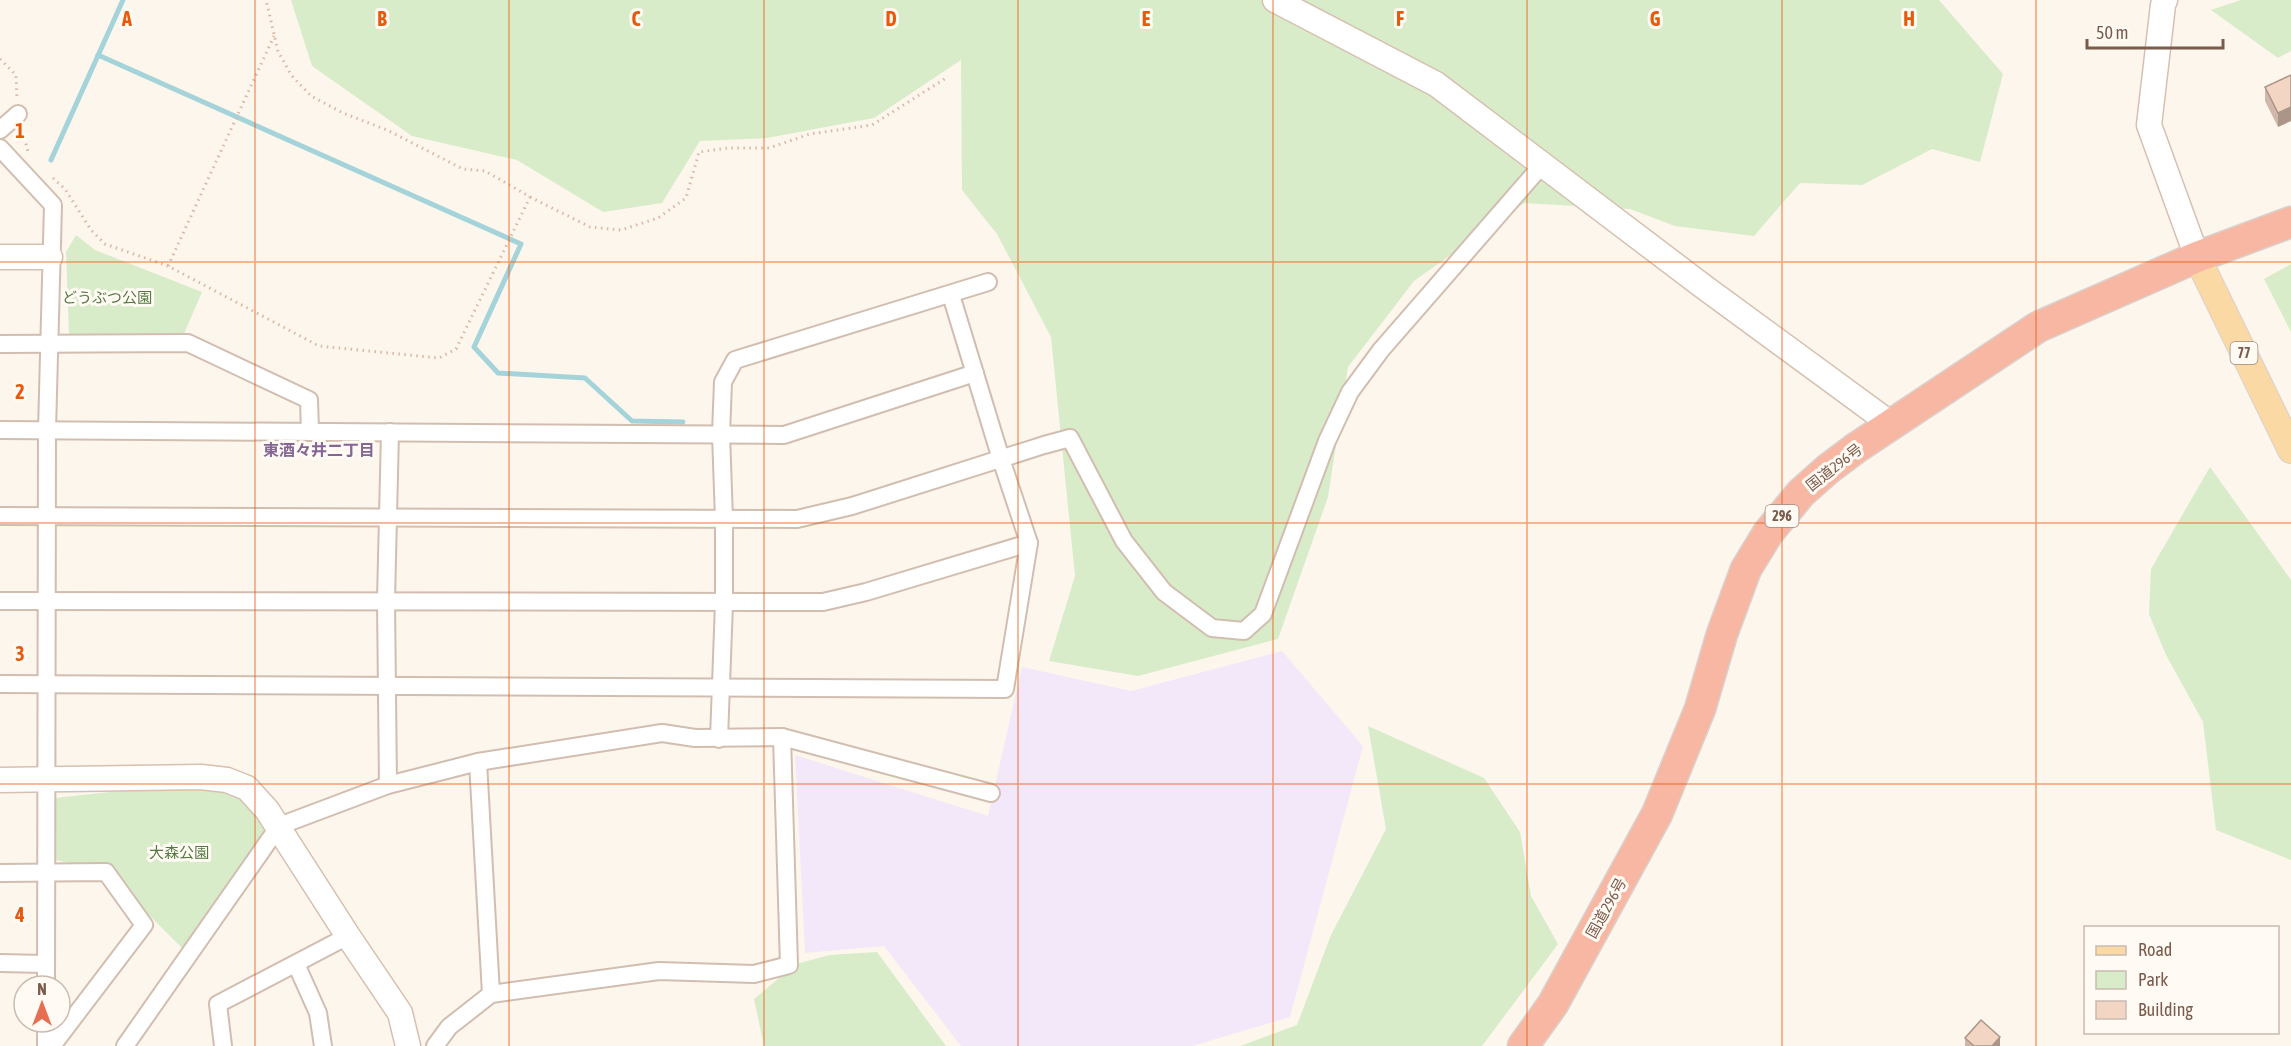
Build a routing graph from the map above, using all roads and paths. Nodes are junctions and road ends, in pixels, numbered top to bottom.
1 (266, 0) edge
2 (1275, 0) edge
3 (2165, 0) edge
4 (274, 35) junction
5 (0, 59) edge
6 (946, 78) dead end
7 (18, 114) junction
8 (0, 130) edge
9 (0, 148) edge
10 (35, 160) dead end
11 (8, 165) edge
12 (1542, 165) junction
13 (50, 174) dead end
14 (526, 194) junction
15 (2291, 222) edge
16 (0, 256) edge
17 (50, 257) junction
18 (2197, 257) junction
19 (168, 266) junction
20 (988, 282) dead end
21 (951, 295) junction
22 (0, 344) edge
23 (50, 344) junction
24 (975, 373) junction
25 (1889, 427) junction
26 (0, 430) edge
27 (47, 430) junction
28 (310, 432) junction
29 (390, 432) junction
30 (721, 434) junction
31 (2291, 450) edge
32 (1001, 459) junction
33 (0, 516) edge
34 (387, 516) junction
35 (48, 517) junction
36 (724, 519) junction
37 (1029, 543) junction
38 (0, 601) edge
39 (386, 601) junction
40 (48, 602) junction
41 (724, 603) junction
42 (0, 684) edge
43 (45, 684) junction
44 (385, 685) junction
45 (721, 686) junction
46 (782, 737) junction
47 (719, 739) junction
48 (478, 762) junction
49 (0, 780) edge
50 (45, 780) junction
51 (388, 785) junction
52 (991, 793) dead end
53 (279, 826) junction
54 (0, 873) edge
55 (45, 873) junction
56 (348, 936) junction
57 (0, 963) edge
58 (45, 964) junction
59 (296, 964) junction
60 (45, 974) edge
61 (491, 994) junction
62 (1530, 1043) edge
63 (52, 1046) edge
64 (125, 1046) edge
65 (224, 1046) edge
66 (323, 1046) edge
67 (408, 1046) edge
68 (435, 1046) edge

1 - 4 path
2 - 12 street
3 - 18 street
4 - 14 path
4 - 19 path
5 - 7 path
6 - 14 path
7 - 8 street
7 - 10 path
9 - 11 street
11 - 17 street
12 - 25 street
12 - 32 street
13 - 19 path
14 - 19 path
15 - 18 highway, 国道296号 / 296
16 - 17 street
17 - 23 street
18 - 25 highway, 国道296号 / 296
18 - 31 main road, 77
20 - 21 street
21 - 24 street
21 - 30 street
22 - 23 street
23 - 27 street
23 - 28 street
24 - 30 street
24 - 32 street
25 - 62 highway, 国道296号 / 296
26 - 27 street
27 - 28 street
27 - 35 street
28 - 29 street
29 - 30 street
29 - 34 street
30 - 36 street
32 - 36 street
32 - 37 street
33 - 35 street
34 - 35 street
34 - 36 street
34 - 39 street
35 - 40 street
36 - 41 street
37 - 41 street
37 - 45 street
38 - 40 street
39 - 40 street
39 - 41 street
39 - 44 street
40 - 43 street
41 - 45 street
42 - 43 street
43 - 44 street
43 - 50 street
44 - 45 street
44 - 51 street
45 - 47 street
46 - 47 street
46 - 52 street
46 - 61 street
47 - 48 street
48 - 51 street
48 - 61 street
49 - 50 street
50 - 53 street
50 - 55 street
51 - 53 street
53 - 56 street
53 - 64 street
54 - 55 street
55 - 58 street
55 - 63 street
56 - 59 street
56 - 67 street
57 - 58 street
58 - 60 street
59 - 65 street
59 - 66 street
61 - 68 street

